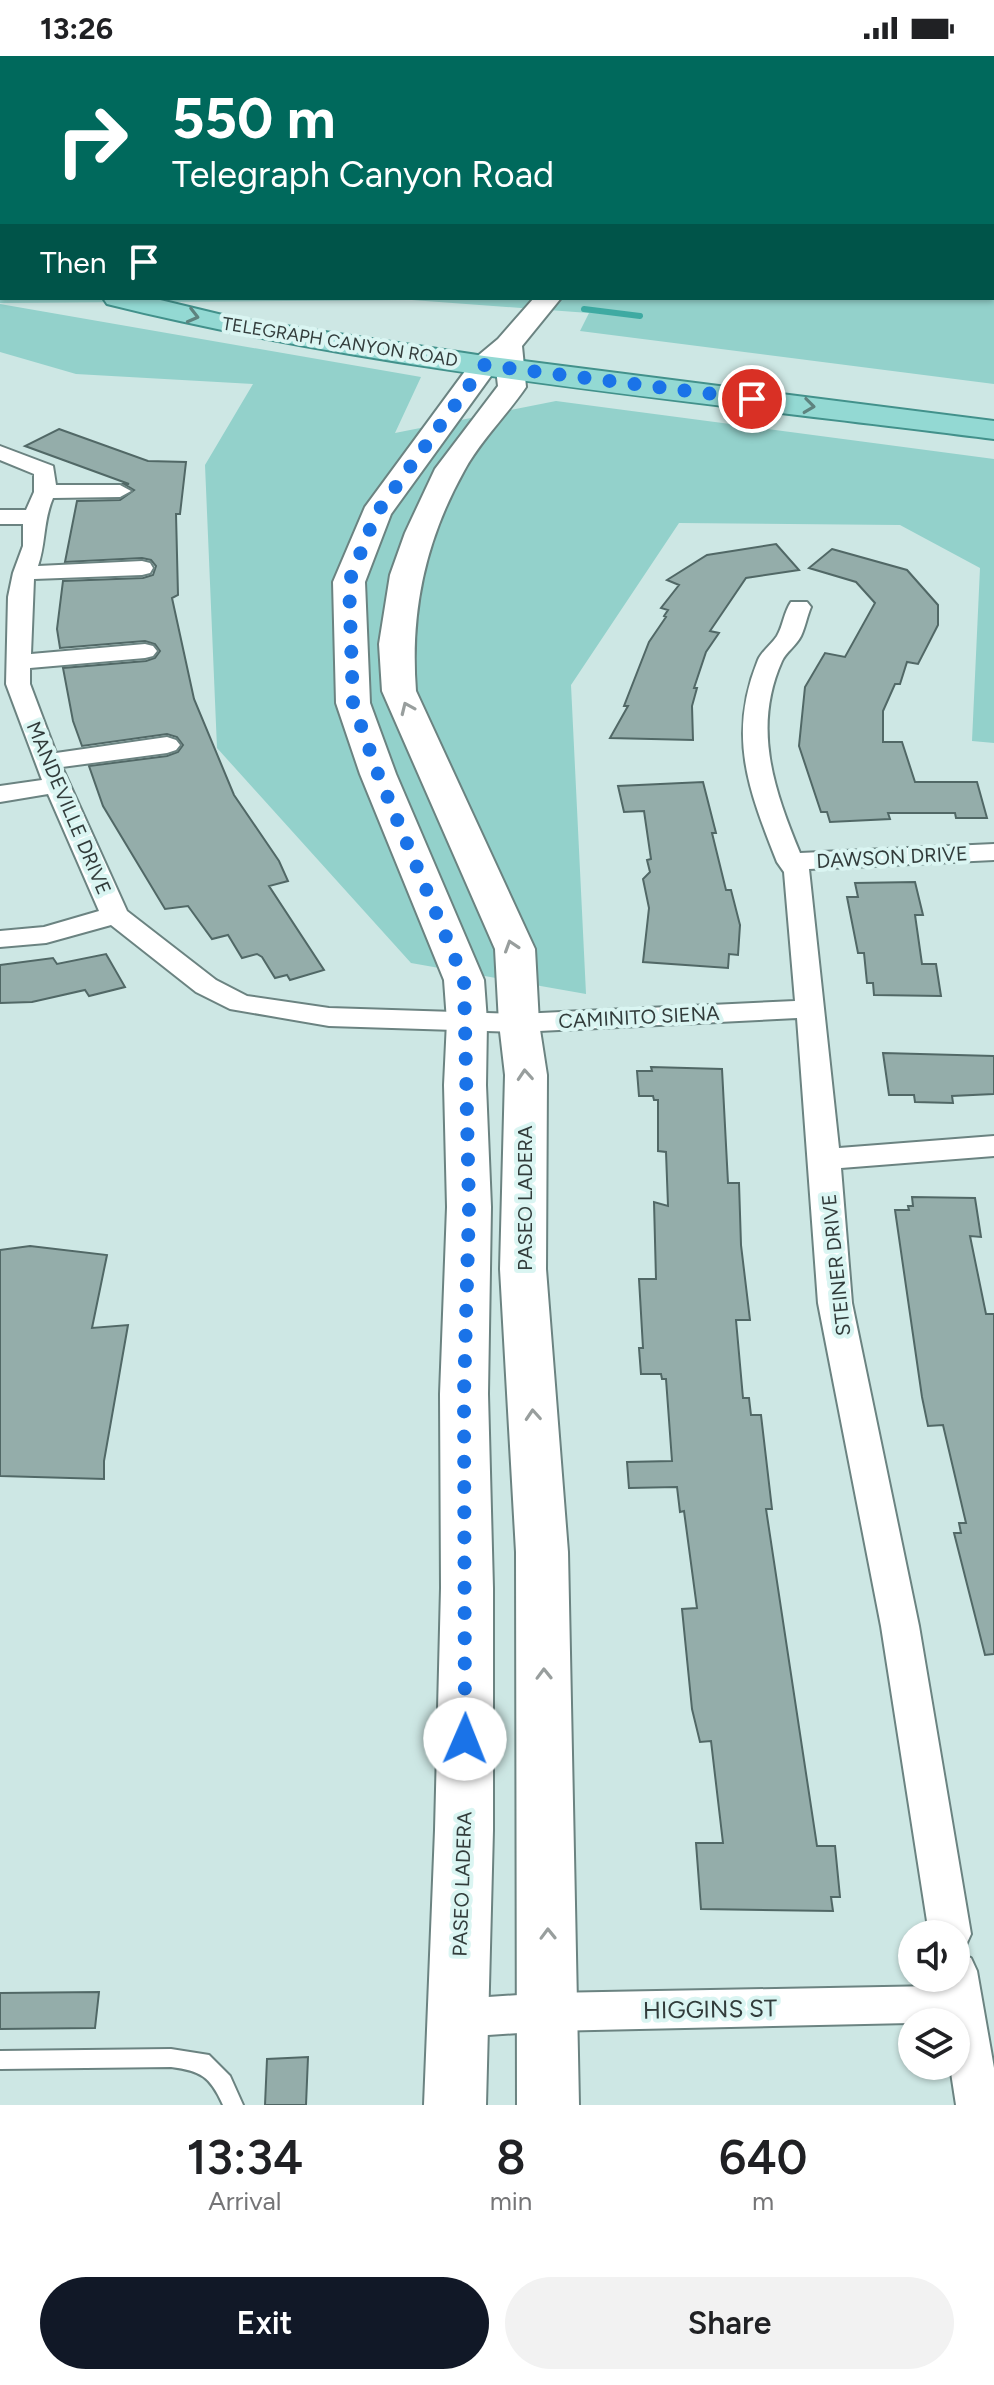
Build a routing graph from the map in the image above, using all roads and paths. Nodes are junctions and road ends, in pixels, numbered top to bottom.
1 (125, 300) edge
2 (227, 300) edge
3 (546, 300) edge
4 (501, 359) junction
5 (994, 407) edge
6 (994, 430) edge
7 (0, 452) edge
8 (120, 491) dead end
9 (45, 492) junction
10 (0, 517) edge
11 (34, 517) junction
12 (142, 568) dead end
13 (14, 589) edge
14 (799, 607) dead end
15 (145, 651) dead end
16 (12, 677) edge
17 (167, 745) dead end
18 (53, 774) junction
19 (0, 794) edge
20 (994, 852) edge
21 (790, 862) junction
22 (115, 915) junction
23 (0, 939) edge
24 (810, 1009) junction
25 (493, 1022) junction
26 (994, 1146) edge
27 (825, 1159) junction
28 (948, 1920) edge
29 (898, 1992) edge
30 (960, 1992) edge
31 (549, 2012) junction
32 (459, 2018) junction
33 (0, 2060) edge
34 (233, 2105) edge
35 (455, 2105) edge
36 (548, 2105) edge
37 (978, 2105) edge

1 -> 4 main road, TELEGRAPH CANYON ROAD
2 - 4 main road, TELEGRAPH CANYON ROAD
3 - 4 main road, PASEO LADERA
4 - 5 main road, TELEGRAPH CANYON ROAD
4 -> 6 main road, TELEGRAPH CANYON ROAD
25 -> 4 main road, PASEO LADERA
4 - 25 main road, PASEO LADERA
7 - 9 street
8 - 9 street
9 - 11 street, MANDEVILLE DRIVE
10 - 11 street
11 - 13 street, MANDEVILLE DRIVE
12 - 13 street
13 - 16 street, MANDEVILLE DRIVE
14 - 21 street, STEINER DRIVE
15 - 16 street
16 - 18 street, MANDEVILLE DRIVE
17 - 18 street
18 - 19 street
18 - 22 street, MANDEVILLE DRIVE
20 - 21 street, DAWSON DRIVE
21 - 24 street, STEINER DRIVE
22 - 23 street
22 - 25 street, MANDEVILLE DRIVE
24 - 25 street, CAMINITO SIENA
24 - 27 street, STEINER DRIVE
31 -> 25 main road, PASEO LADERA
25 - 32 main road, PASEO LADERA
26 - 27 street
27 - 28 street, STEINER DRIVE
29 - 31 street, HIGGINS ST
30 - 37 street
31 - 32 street, HIGGINS ST
31 - 36 main road, PASEO LADERA
32 - 35 main road, PASEO LADERA
33 - 34 lane

